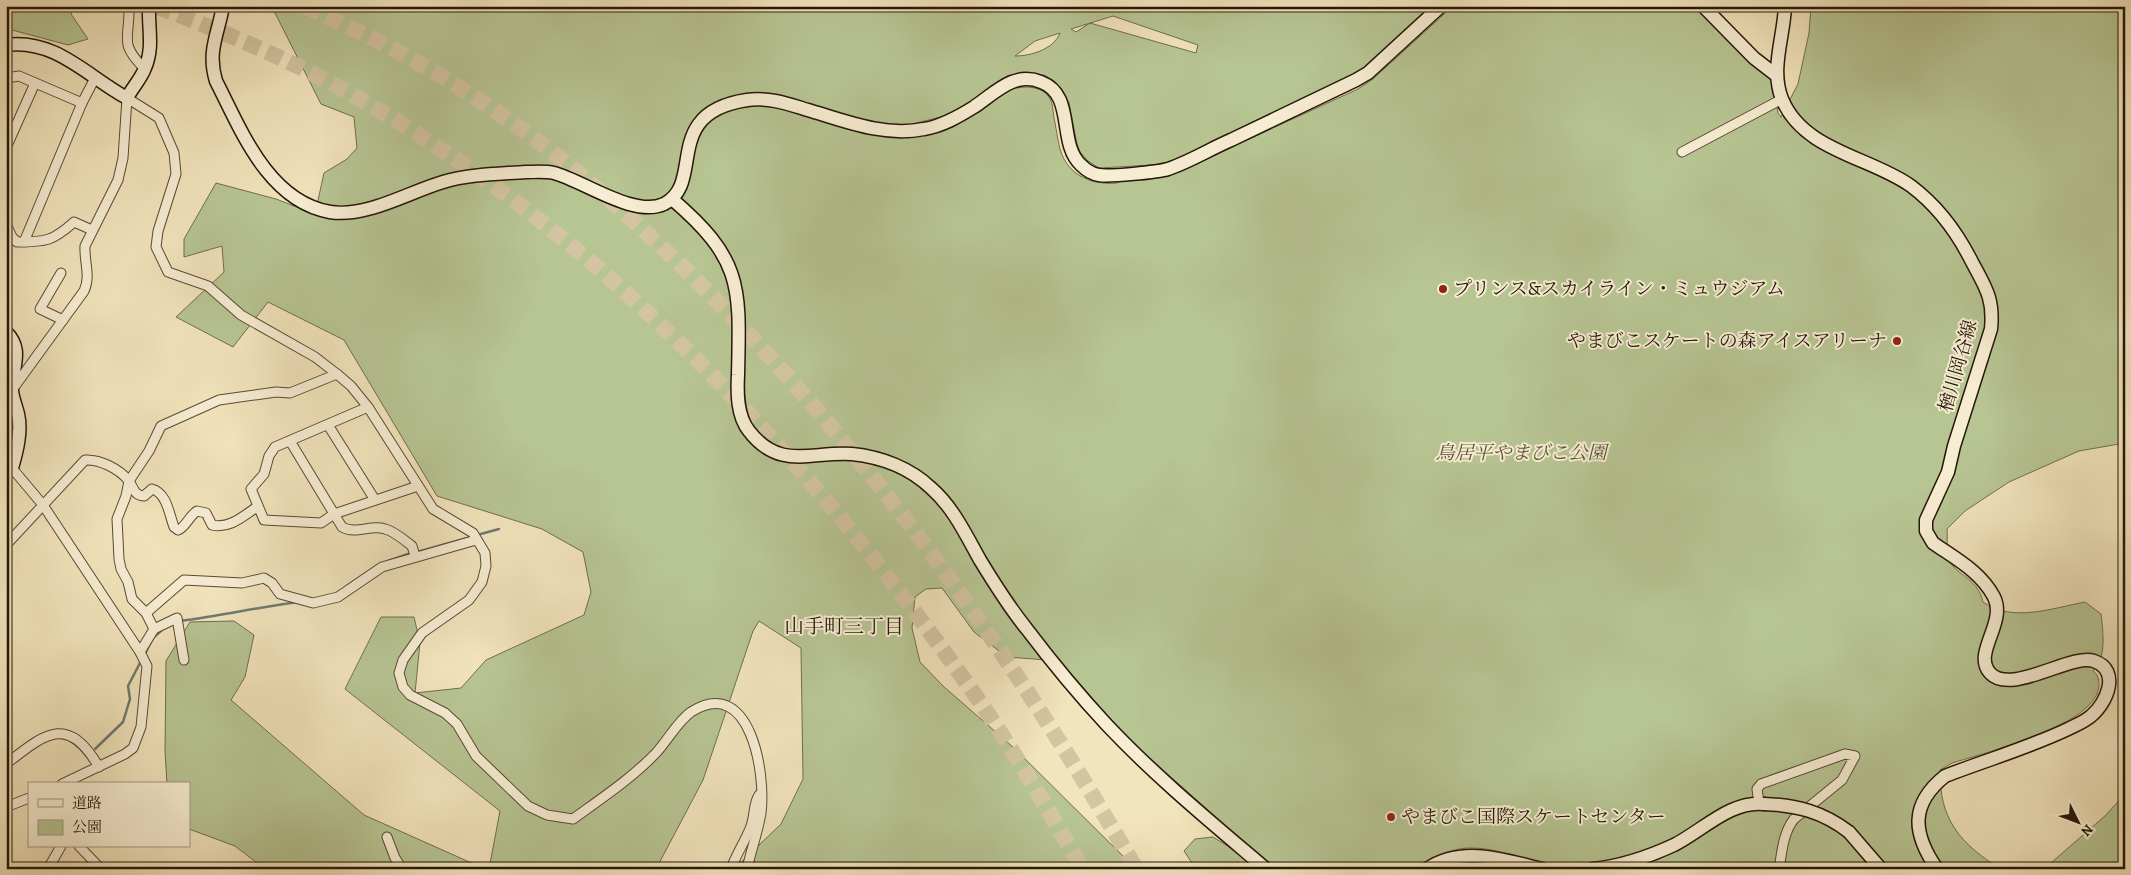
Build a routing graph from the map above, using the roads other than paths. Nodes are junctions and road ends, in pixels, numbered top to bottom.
1 (129, 6) edge
2 (148, 6) edge
3 (223, 6) edge
4 (1441, 6) edge
5 (1703, 6) edge
6 (1786, 6) edge
7 (6, 45) edge
8 (145, 69) junction
9 (1776, 74) junction
10 (6, 78) edge
11 (95, 78) junction
12 (35, 83) junction
13 (127, 98) junction
14 (1782, 98) junction
15 (82, 103) junction
16 (6, 148) edge
17 (1682, 152) dead end
18 (672, 199) junction
19 (6, 224) edge
20 (92, 230) junction
21 (24, 242) junction
22 (61, 273) dead end
23 (63, 320) junction
24 (6, 332) edge
25 (337, 374) junction
26 (12, 390) junction
27 (368, 408) junction
28 (328, 425) junction
29 (290, 441) junction
30 (8, 465) edge
31 (129, 481) junction
32 (418, 486) junction
33 (375, 500) junction
34 (43, 505) junction
35 (257, 507) junction
36 (334, 514) junction
37 (476, 540) junction
38 (6, 545) edge
39 (415, 556) junction
40 (146, 613) junction
41 (154, 629) junction
42 (140, 652) junction
43 (184, 660) dead end
44 (6, 764) edge
45 (99, 767) junction
46 (82, 779) edge
47 (761, 792) junction
48 (28, 798) edge
49 (1762, 803) junction
50 (6, 807) edge
51 (387, 837) dead end
52 (60, 848) edge
53 (81, 848) edge
54 (48, 869) edge
55 (101, 869) edge
56 (402, 869) edge
57 (731, 869) edge
58 (747, 869) edge
59 (1266, 869) edge
60 (1427, 869) edge
61 (1542, 869) edge
62 (1593, 869) edge
63 (1779, 869) edge
64 (1881, 869) edge
65 (1937, 869) edge

1 - 8 street
2 - 8 street
3 - 18 street
4 - 18 street
5 - 9 street
6 - 9 street, 楢川岡谷線
7 - 11 street
8 - 13 street
9 - 14 street, 楢川岡谷線
10 - 12 street
11 - 13 street
11 - 15 street
12 - 15 street
12 - 16 street
13 - 20 street
13 - 25 street
14 - 17 street
14 - 65 street, 楢川岡谷線
15 - 21 street
18 - 59 street
19 - 21 street
20 - 21 street
20 - 23 street
22 - 23 street
23 - 26 street
24 - 26 street
25 - 27 street
25 - 31 street
26 - 30 street
27 - 28 street
27 - 32 street
28 - 29 street
28 - 33 street
29 - 35 street
29 - 36 street
30 - 34 street
31 - 34 street
31 - 35 street
31 - 40 street
32 - 33 street
32 - 37 street
33 - 36 street
34 - 38 street
34 - 42 street
35 - 36 street
36 - 39 street
37 - 39 street
37 - 47 street
39 - 40 street
40 - 41 street
41 - 42 street
41 - 43 street
42 - 45 street
44 - 45 street
45 - 46 street
47 - 57 street
47 - 58 street
48 - 50 street
49 - 62 street
49 - 63 street
49 - 64 street, bridge
51 - 56 street
52 - 54 street
53 - 55 street
60 - 61 street

